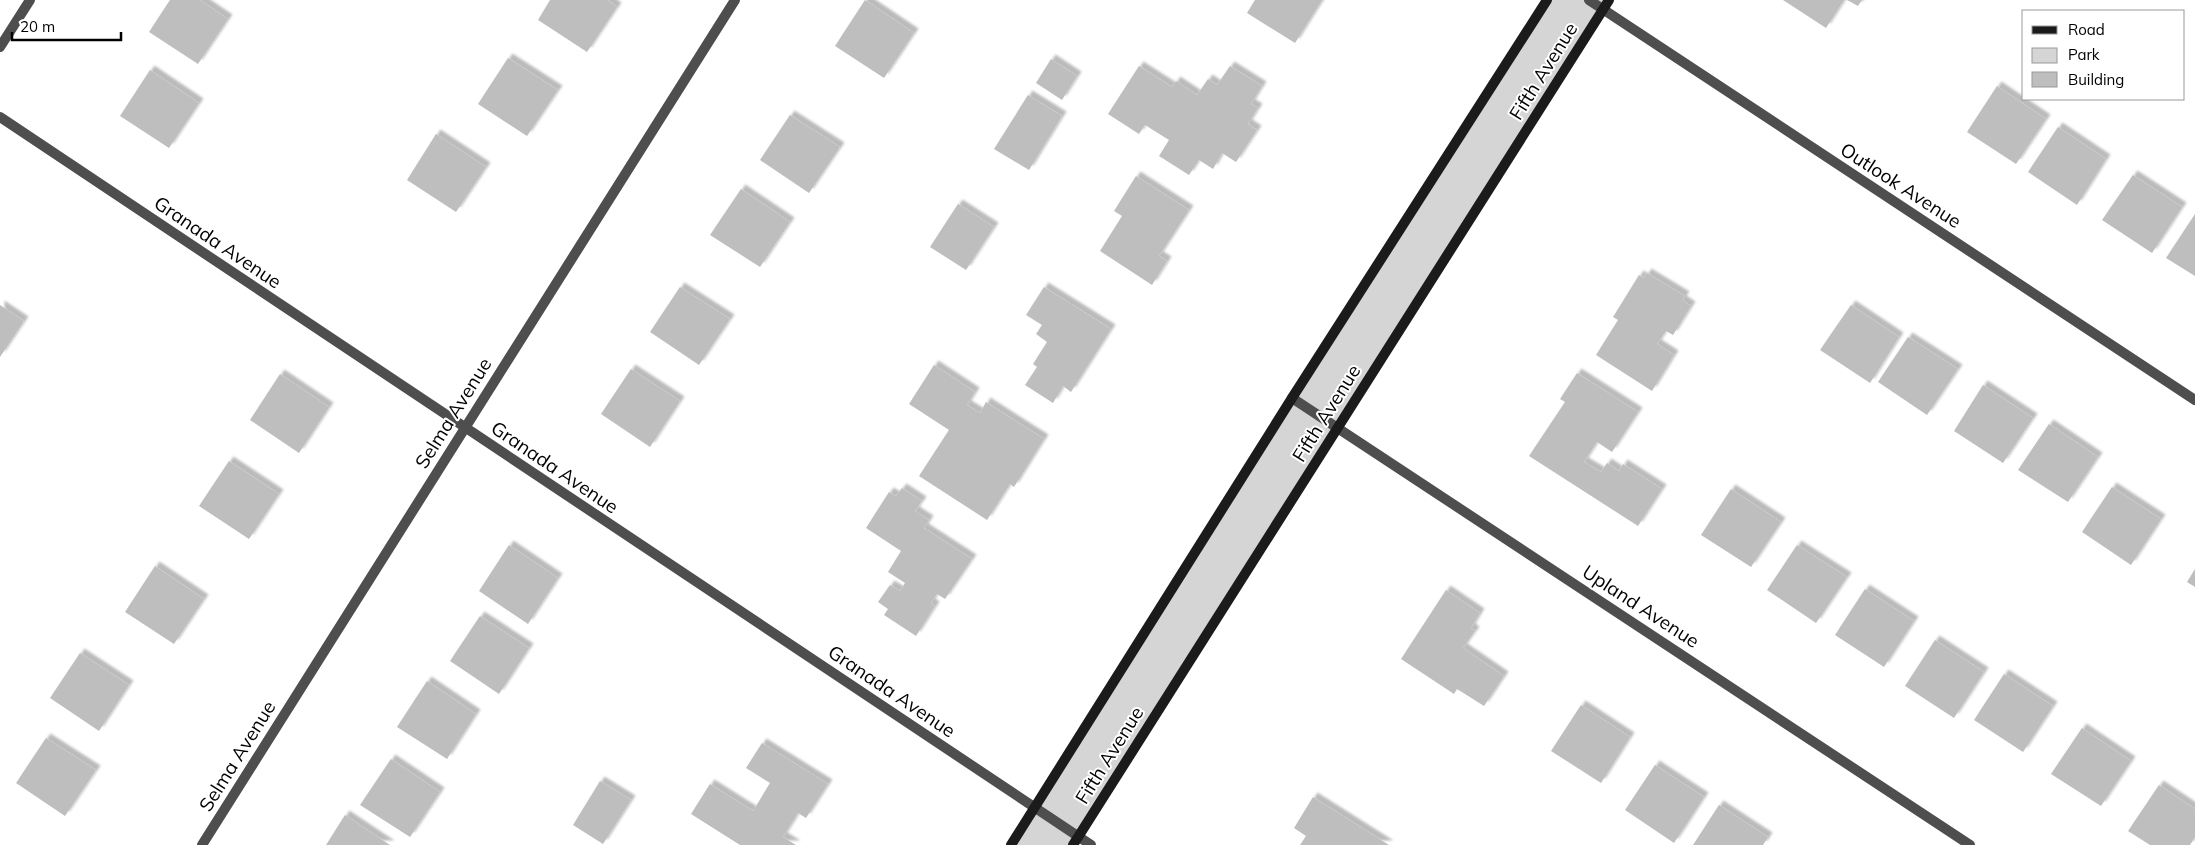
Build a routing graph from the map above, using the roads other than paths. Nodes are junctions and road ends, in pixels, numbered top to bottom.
1 (30, 0) edge
2 (735, 0) edge
3 (1546, 0) edge
4 (1588, 0) edge
5 (1609, 0) edge
6 (1603, 9) junction
7 (0, 47) edge
8 (0, 117) edge
9 (1292, 398) junction
10 (2195, 400) edge
11 (465, 427) junction
12 (1338, 427) junction
13 (1034, 808) junction
14 (1075, 841) edge
15 (202, 845) edge
16 (1011, 845) edge
17 (1091, 845) edge
18 (1970, 845) edge

1 - 7 street
2 - 11 street, Selma Avenue
3 - 9 street, Fifth Avenue
4 - 6 street, Outlook Avenue
5 - 6 street, Fifth Avenue
6 - 10 street, Outlook Avenue
6 - 12 street, Fifth Avenue
8 - 11 street, Granada Avenue
9 - 12 street, Upland Avenue
9 - 13 street, Fifth Avenue
11 - 13 street, Granada Avenue
11 - 15 street, Selma Avenue
12 - 14 street, Fifth Avenue
12 - 18 street, Upland Avenue
13 - 14 street, Granada Avenue
13 - 16 street, Fifth Avenue
14 - 17 street, Granada Avenue

